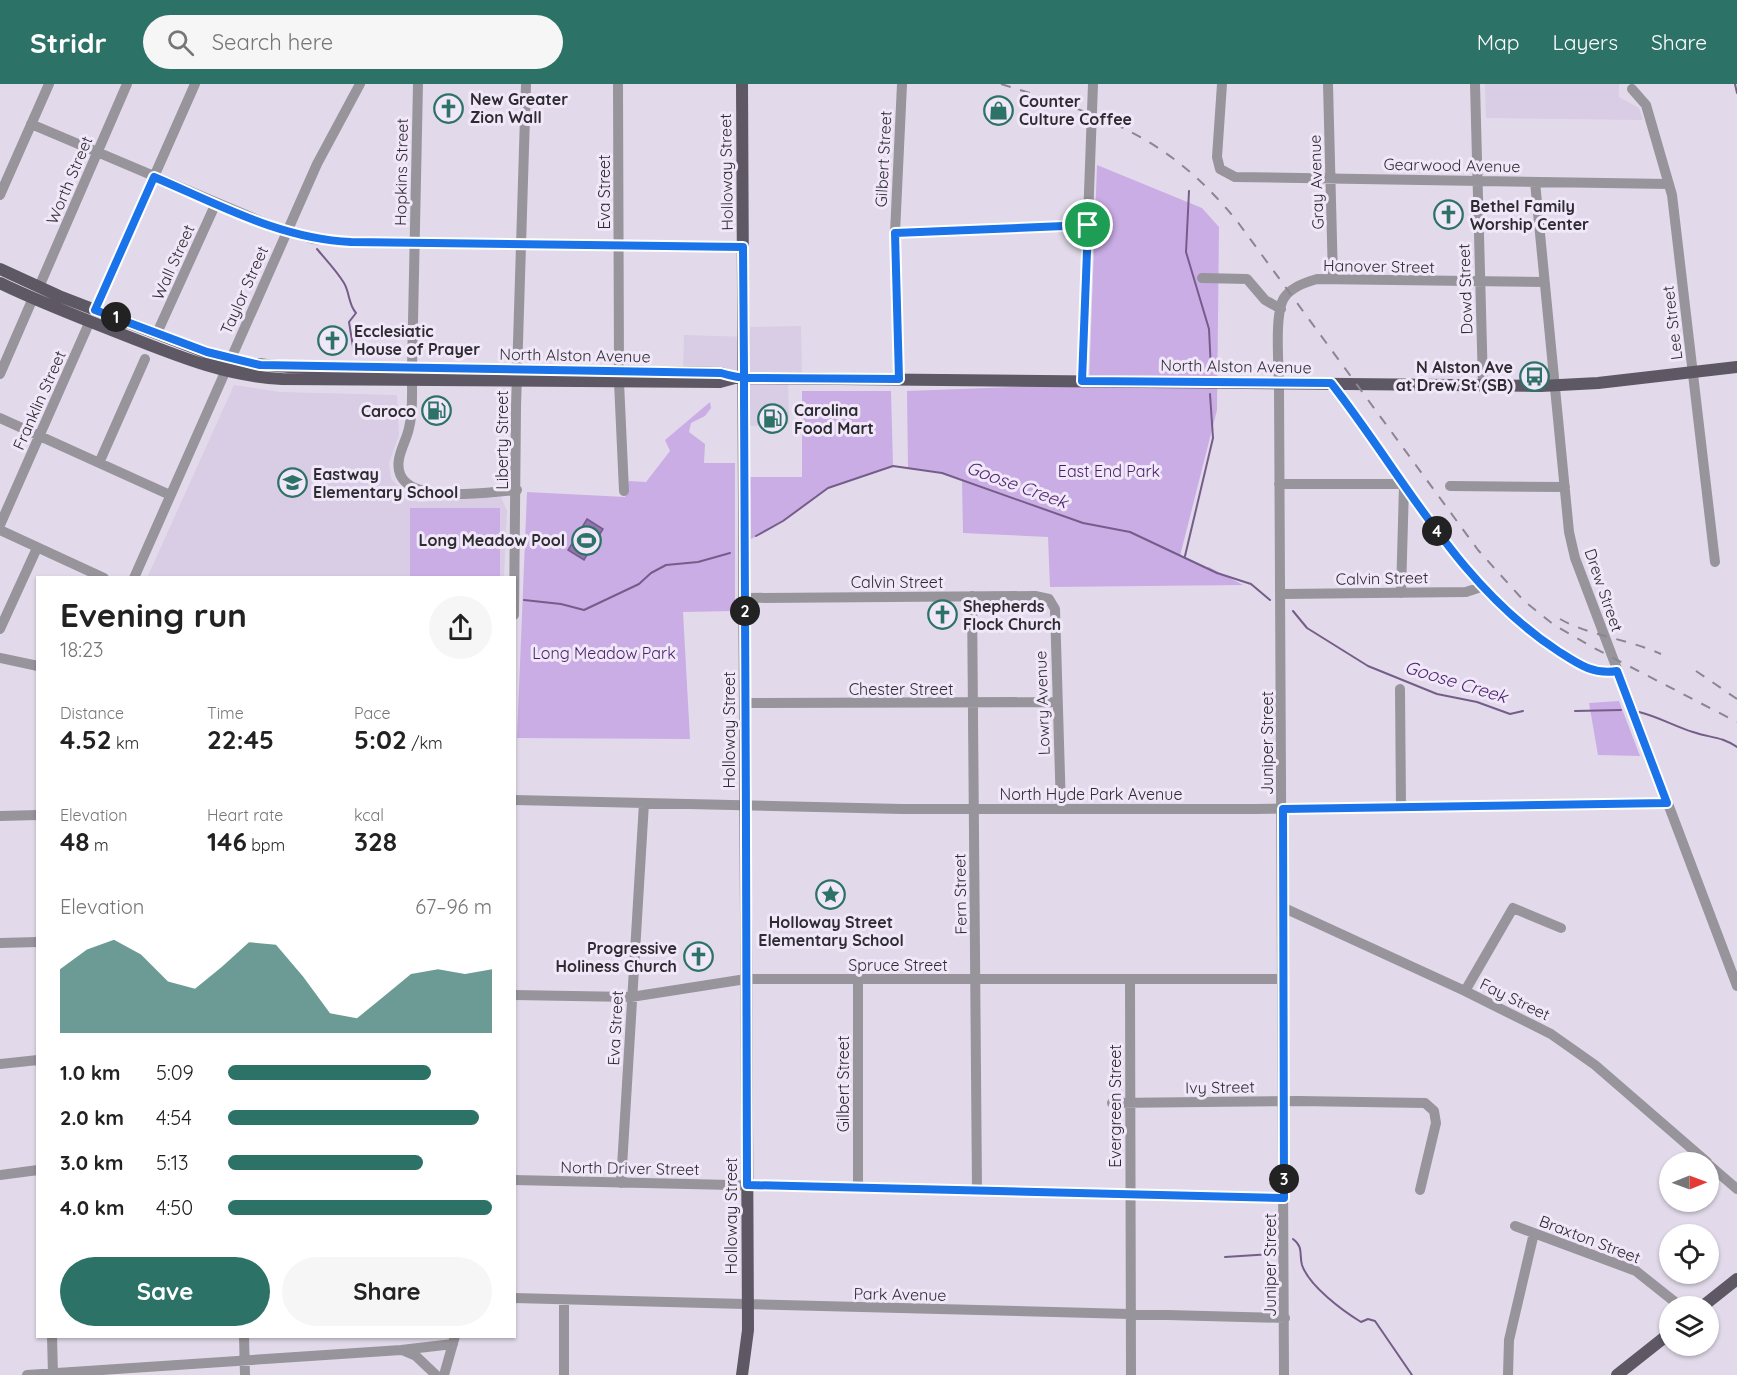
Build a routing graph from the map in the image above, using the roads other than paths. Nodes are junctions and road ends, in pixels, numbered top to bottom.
1 (127, 84) edge
2 (195, 84) edge
3 (360, 84) edge
4 (418, 84) edge
5 (526, 84) edge
6 (618, 84) edge
7 (742, 84) edge
8 (902, 84) edge
9 (1093, 84) edge
10 (1222, 84) edge
11 (1328, 84) edge
12 (1475, 84) edge
13 (45, 86) edge
14 (1632, 89) dead end
15 (31, 124) junction
16 (97, 152) junction
17 (154, 177) junction
18 (1331, 178) junction
19 (1478, 180) junction
20 (1535, 182) junction
21 (1669, 184) junction
22 (0, 195) edge
23 (216, 203) junction
24 (1088, 225) junction
25 (286, 232) junction
26 (895, 233) junction
27 (414, 243) junction
28 (523, 244) junction
29 (619, 246) junction
30 (743, 247) junction
31 (0, 269) edge
32 (1202, 278) dead end
33 (1333, 279) junction
34 (1543, 282) junction
35 (0, 283) edge
36 (1479, 283) junction
37 (1289, 292) joint
38 (36, 293) junction
39 (1281, 309) junction
40 (93, 315) junction
41 (157, 333) junction
42 (145, 359) dead end
43 (227, 365) junction
44 (1737, 367) edge
45 (1693, 372) junction
46 (0, 374) edge
47 (412, 375) junction
48 (517, 376) junction
49 (619, 377) junction
50 (739, 378) junction
51 (899, 379) junction
52 (1082, 381) junction
53 (1279, 383) junction
54 (1331, 383) junction
55 (1483, 385) junction
56 (1554, 386) junction
57 (0, 418) edge
58 (40, 436) junction
59 (99, 463) junction
60 (1279, 484) junction
61 (1403, 485) junction
62 (1450, 486) dead end
63 (1564, 487) junction
64 (517, 490) junction
65 (624, 491) dead end
66 (170, 495) junction
67 (0, 525) edge
68 (0, 530) edge
69 (37, 548) junction
70 (1715, 562) dead end
71 (100, 576) edge
72 (135, 576) edge
73 (515, 576) edge
74 (1481, 588) junction
75 (1401, 593) junction
76 (1282, 594) junction
77 (972, 596) junction
78 (745, 598) junction
79 (1049, 599) joint
80 (0, 629) edge
81 (0, 658) edge
82 (36, 666) edge
83 (1617, 671) junction
84 (1400, 689) dead end
85 (1057, 702) junction
86 (745, 703) junction
87 (974, 703) junction
88 (516, 800) edge
89 (644, 803) junction
90 (1667, 803) junction
91 (745, 806) junction
92 (1401, 807) junction
93 (974, 809) junction
94 (1060, 809) junction
95 (1283, 809) junction
96 (36, 815) edge
97 (0, 816) edge
98 (1282, 908) junction
99 (1561, 928) dead end
100 (36, 942) edge
101 (0, 943) edge
102 (746, 979) junction
103 (1284, 979) junction
104 (858, 980) junction
105 (1130, 980) junction
106 (976, 981) junction
107 (1737, 986) edge
108 (1466, 991) junction
109 (516, 995) edge
110 (631, 998) junction
111 (36, 1060) edge
112 (0, 1064) edge
113 (1284, 1101) junction
114 (1112, 1103) dead end
115 (1130, 1103) junction
116 (1695, 1152) edge
117 (36, 1170) edge
118 (1719, 1173) edge
119 (0, 1175) edge
120 (516, 1180) edge
121 (621, 1183) junction
122 (747, 1185) junction
123 (858, 1188) junction
124 (1737, 1189) edge
125 (1420, 1190) dead end
126 (977, 1191) junction
127 (1130, 1194) junction
128 (1284, 1198) junction
129 (1515, 1226) dead end
130 (1534, 1233) junction
131 (1737, 1279) edge
132 (1667, 1296) edge
133 (1716, 1296) edge
134 (516, 1298) edge
135 (564, 1300) junction
136 (748, 1305) junction
137 (1131, 1314) junction
138 (1285, 1318) junction
139 (52, 1338) edge
140 (244, 1338) edge
141 (454, 1340) edge
142 (1659, 1342) edge
143 (401, 1350) junction
144 (245, 1360) junction
145 (53, 1374) edge
146 (27, 1375) edge
147 (245, 1375) edge
148 (436, 1375) edge
149 (444, 1375) edge
150 (564, 1375) edge
151 (742, 1375) edge
152 (1131, 1375) edge
153 (1284, 1375) edge
154 (1508, 1375) edge
155 (1617, 1375) edge

1 - 16 street, Worth Street
2 - 17 street, Franklin Street
3 - 25 street, Taylor Street
4 - 27 street, Hopkins Street
5 - 28 street, Liberty Street
6 - 29 street, Eva Street
7 - 30 main road, Holloway Street
8 - 26 street, Gilbert Street
9 - 24 street
10 - 18 street, Gearwood Avenue
11 - 18 street, Gray Avenue
12 - 19 street, Dowd Street
13 - 15 street
14 - 21 street, Lee Street
15 - 16 street
15 - 22 street
16 - 17 street
16 - 38 street, Worth Street
17 - 23 street
17 - 40 street, Franklin Street
18 - 19 street, Gearwood Avenue
18 - 33 street, Gray Avenue
19 - 20 street, Gearwood Avenue
19 - 36 street, Dowd Street
20 - 21 street, Gearwood Avenue
20 - 34 street, Drew Street
21 - 45 street, Lee Street
23 - 25 street
23 - 41 street, Wall Street
24 - 26 street
24 - 52 street
25 - 27 street
25 - 43 street, Taylor Street
26 - 51 street, Gilbert Street
27 - 28 street
27 - 47 street, Hopkins Street
28 - 29 street
28 - 48 street, Liberty Street
29 - 30 street
29 - 49 street, Eva Street
30 - 50 main road, Holloway Street
31 - 38 main road, North Alston Avenue
32 - 39 street
33 - 36 street, Hanover Street
33 - 37 street, Hanover Street
34 - 36 street, Hanover Street
34 - 56 street, Drew Street
35 - 38 main road, North Alston Avenue
36 - 55 street, Dowd Street
37 - 39 street, Juniper Street
38 - 40 main road, North Alston Avenue
38 - 46 street, Worth Street
39 - 53 street, Juniper Street
40 - 41 main road, North Alston Avenue
40 - 43 main road, North Alston Avenue
40 - 58 street, Franklin Street
41 - 43 main road, North Alston Avenue
42 - 59 street
43 - 47 main road, North Alston Avenue
43 - 66 street, Taylor Street
44 - 45 main road, North Alston Avenue
45 - 56 main road, North Alston Avenue
45 - 70 street, Lee Street
47 - 48 main road, North Alston Avenue
47 - 64 street, Hopkins Street
48 - 49 main road, North Alston Avenue
48 - 64 street, Liberty Street
49 - 50 main road, North Alston Avenue
49 - 65 street, Eva Street
50 - 51 main road, North Alston Avenue
50 - 78 main road, Holloway Street
51 - 52 main road, North Alston Avenue
52 - 53 main road, North Alston Avenue
53 - 54 main road, North Alston Avenue
53 - 60 street, Juniper Street
54 - 55 main road, North Alston Avenue
54 - 61 street
55 - 56 main road, North Alston Avenue
56 - 63 street, Drew Street
57 - 58 street
58 - 59 street
58 - 67 street, Franklin Street
59 - 66 street
60 - 61 street
60 - 76 street, Juniper Street
61 - 74 street
61 - 75 street
62 - 63 street
63 - 83 street, Drew Street
64 - 73 street, Liberty Street
66 - 72 street, Taylor Street
68 - 69 street
69 - 71 street
69 - 80 street
74 - 75 street, Calvin Street
74 - 83 street
75 - 76 street, Calvin Street
76 - 95 street, Juniper Street
77 - 78 street, Calvin Street
77 - 79 street, Calvin Street
77 - 87 street, Fern Street
78 - 86 main road, Holloway Street
79 - 85 street, Lowry Avenue
81 - 82 street
83 - 90 street, Drew Street
84 - 92 street
85 - 87 street, Chester Street
85 - 94 street, Lowry Avenue
86 - 87 street, Chester Street
86 - 91 main road, Holloway Street
87 - 93 street, Fern Street
88 - 89 street, North Hyde Park Avenue
89 - 91 street, North Hyde Park Avenue
89 - 110 street, Eva Street
90 - 92 street, North Hyde Park Avenue
90 - 107 street, Drew Street
91 - 93 street, North Hyde Park Avenue
91 - 102 main road, Holloway Street
92 - 95 street, North Hyde Park Avenue
93 - 94 street, North Hyde Park Avenue
93 - 106 street, Fern Street
94 - 95 street, North Hyde Park Avenue
95 - 98 street, Juniper Street
96 - 97 street
98 - 103 street, Juniper Street
98 - 108 street, Fay Street
99 - 108 street
100 - 101 street
102 - 104 street, Spruce Street
102 - 110 street, Spruce Street
102 - 122 main road, Holloway Street
103 - 105 street, Spruce Street
103 - 113 street, Juniper Street
104 - 106 street, Spruce Street
104 - 123 street, Gilbert Street
105 - 106 street, Spruce Street
105 - 115 street, Evergreen Street
106 - 126 street, Fern Street
108 - 116 street, Fay Street
109 - 110 street, Spruce Street
110 - 121 street, Eva Street
111 - 112 street
113 - 115 street, Ivy Street
113 - 125 street, Ivy Street
113 - 128 street, Juniper Street
114 - 115 street, Ivy Street
115 - 127 street, Evergreen Street
117 - 119 street
118 - 124 street, Fay Street
120 - 121 street, North Driver Street
121 - 122 street, North Driver Street
122 - 123 street, North Driver Street
122 - 136 main road, Holloway Street
123 - 126 street, North Driver Street
126 - 127 street, North Driver Street
127 - 128 street, North Driver Street
127 - 137 street, Evergreen Street
128 - 138 street, Juniper Street
129 - 130 street, Braxton Street
130 - 132 street, Braxton Street
130 - 154 street
131 - 133 main road
134 - 135 street, Park Avenue
135 - 136 street, Park Avenue
135 - 150 street
136 - 137 street, Park Avenue
136 - 151 main road, Holloway Street
137 - 138 street, Park Avenue
137 - 152 street, Evergreen Street
138 - 153 street, Juniper Street
139 - 145 street
140 - 144 street
141 - 143 street
141 - 149 street
142 - 155 main road
143 - 144 street
143 - 148 street
144 - 145 street
144 - 147 street
145 - 146 street

